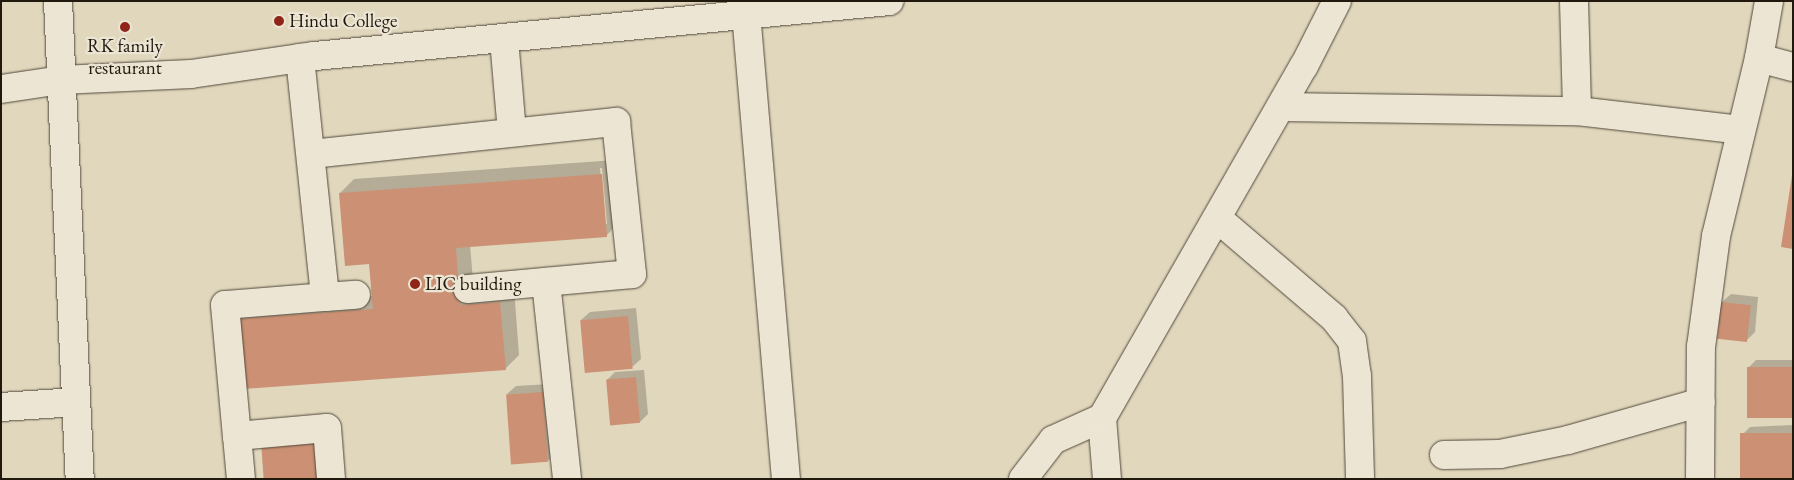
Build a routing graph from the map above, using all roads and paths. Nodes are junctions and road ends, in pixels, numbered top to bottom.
1 (58, 1) edge
2 (890, 1) edge
3 (1336, 1) edge
4 (1574, 1) edge
5 (1769, 1) edge
6 (678, 11) edge
7 (746, 13) junction
8 (504, 39) junction
9 (300, 58) junction
10 (1759, 58) junction
11 (1793, 67) edge
12 (61, 80) junction
13 (1, 89) edge
14 (1281, 107) junction
15 (1577, 111) junction
16 (1741, 130) junction
17 (512, 132) junction
18 (312, 154) junction
19 (1217, 218) junction
20 (546, 282) junction
21 (468, 290) dead end
22 (356, 296) dead end
23 (325, 297) junction
24 (76, 402) junction
25 (1701, 402) junction
26 (1, 407) edge
27 (1102, 418) junction
28 (237, 436) junction
29 (1444, 455) dead end
30 (80, 479) edge
31 (241, 479) edge
32 (331, 479) edge
33 (567, 479) edge
34 (786, 479) edge
35 (1023, 479) edge
36 (1107, 479) edge
37 (1360, 479) edge
38 (1700, 479) edge

1 - 12 street
2 - 7 street
3 - 14 street
4 - 15 street
5 - 10 street
6 - 7 street
6 - 8 street
7 - 34 street
8 - 9 street
8 - 17 street
9 - 12 street
9 - 18 street
10 - 11 street
10 - 16 street
12 - 13 street
12 - 24 street
14 - 15 street
14 - 19 street
15 - 16 street
16 - 25 street
17 - 18 street
17 - 20 street
18 - 23 street
19 - 27 street
19 - 37 street
20 - 21 street
20 - 33 street
22 - 23 street
23 - 28 street
24 - 26 street
24 - 30 street
25 - 29 street
25 - 38 street
27 - 35 street
27 - 36 street
28 - 31 street
28 - 32 street

